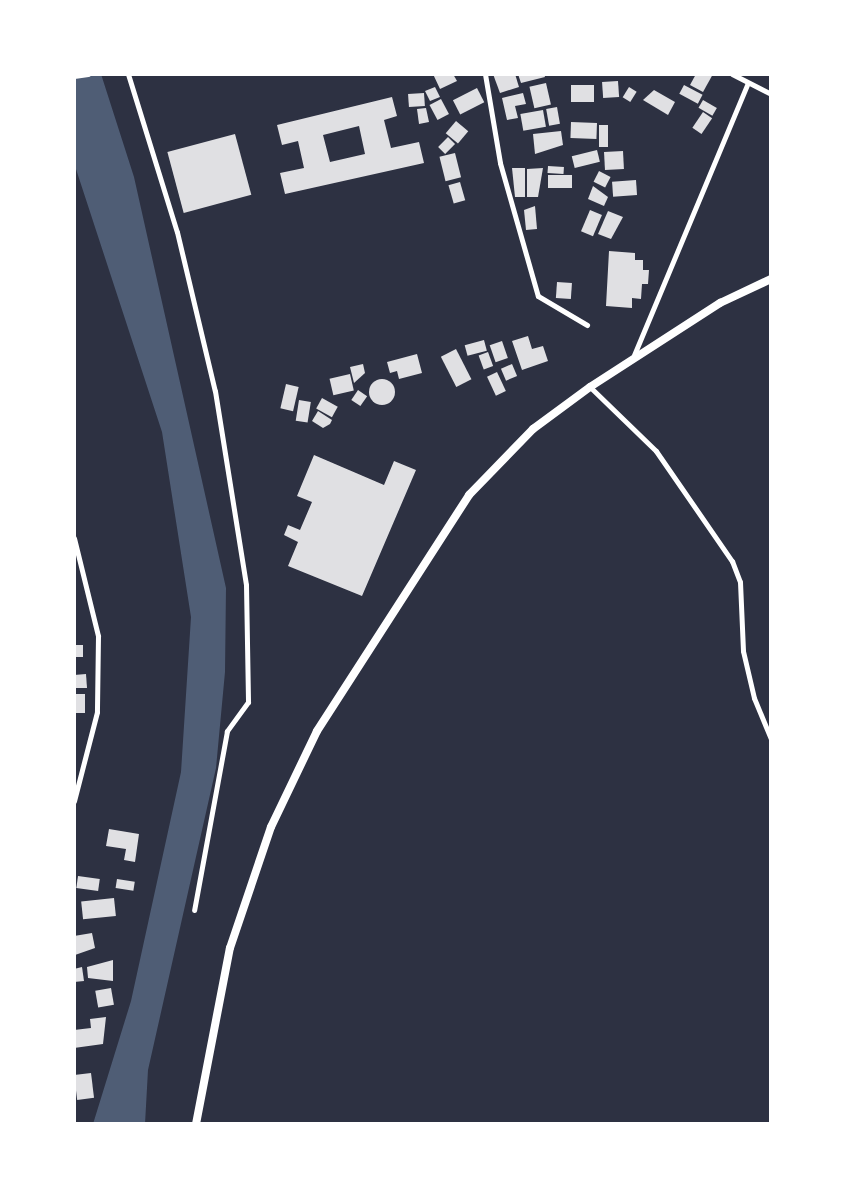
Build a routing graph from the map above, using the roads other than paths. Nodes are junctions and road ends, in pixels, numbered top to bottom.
1 (88, 74) edge
2 (128, 74) edge
3 (485, 74) edge
4 (732, 74) edge
5 (74, 76) edge
6 (748, 83) junction
7 (771, 94) edge
8 (771, 279) edge
9 (587, 325) dead end
10 (634, 355) junction
11 (590, 387) junction
12 (74, 538) edge
13 (771, 739) edge
14 (74, 801) edge
15 (194, 910) dead end
16 (196, 1124) edge

1 - 5 street
2 - 15 street
3 - 9 street
4 - 6 street
6 - 7 street
6 - 10 street
8 - 10 main road
10 - 11 main road
11 - 13 street
11 - 16 main road
12 - 14 street

